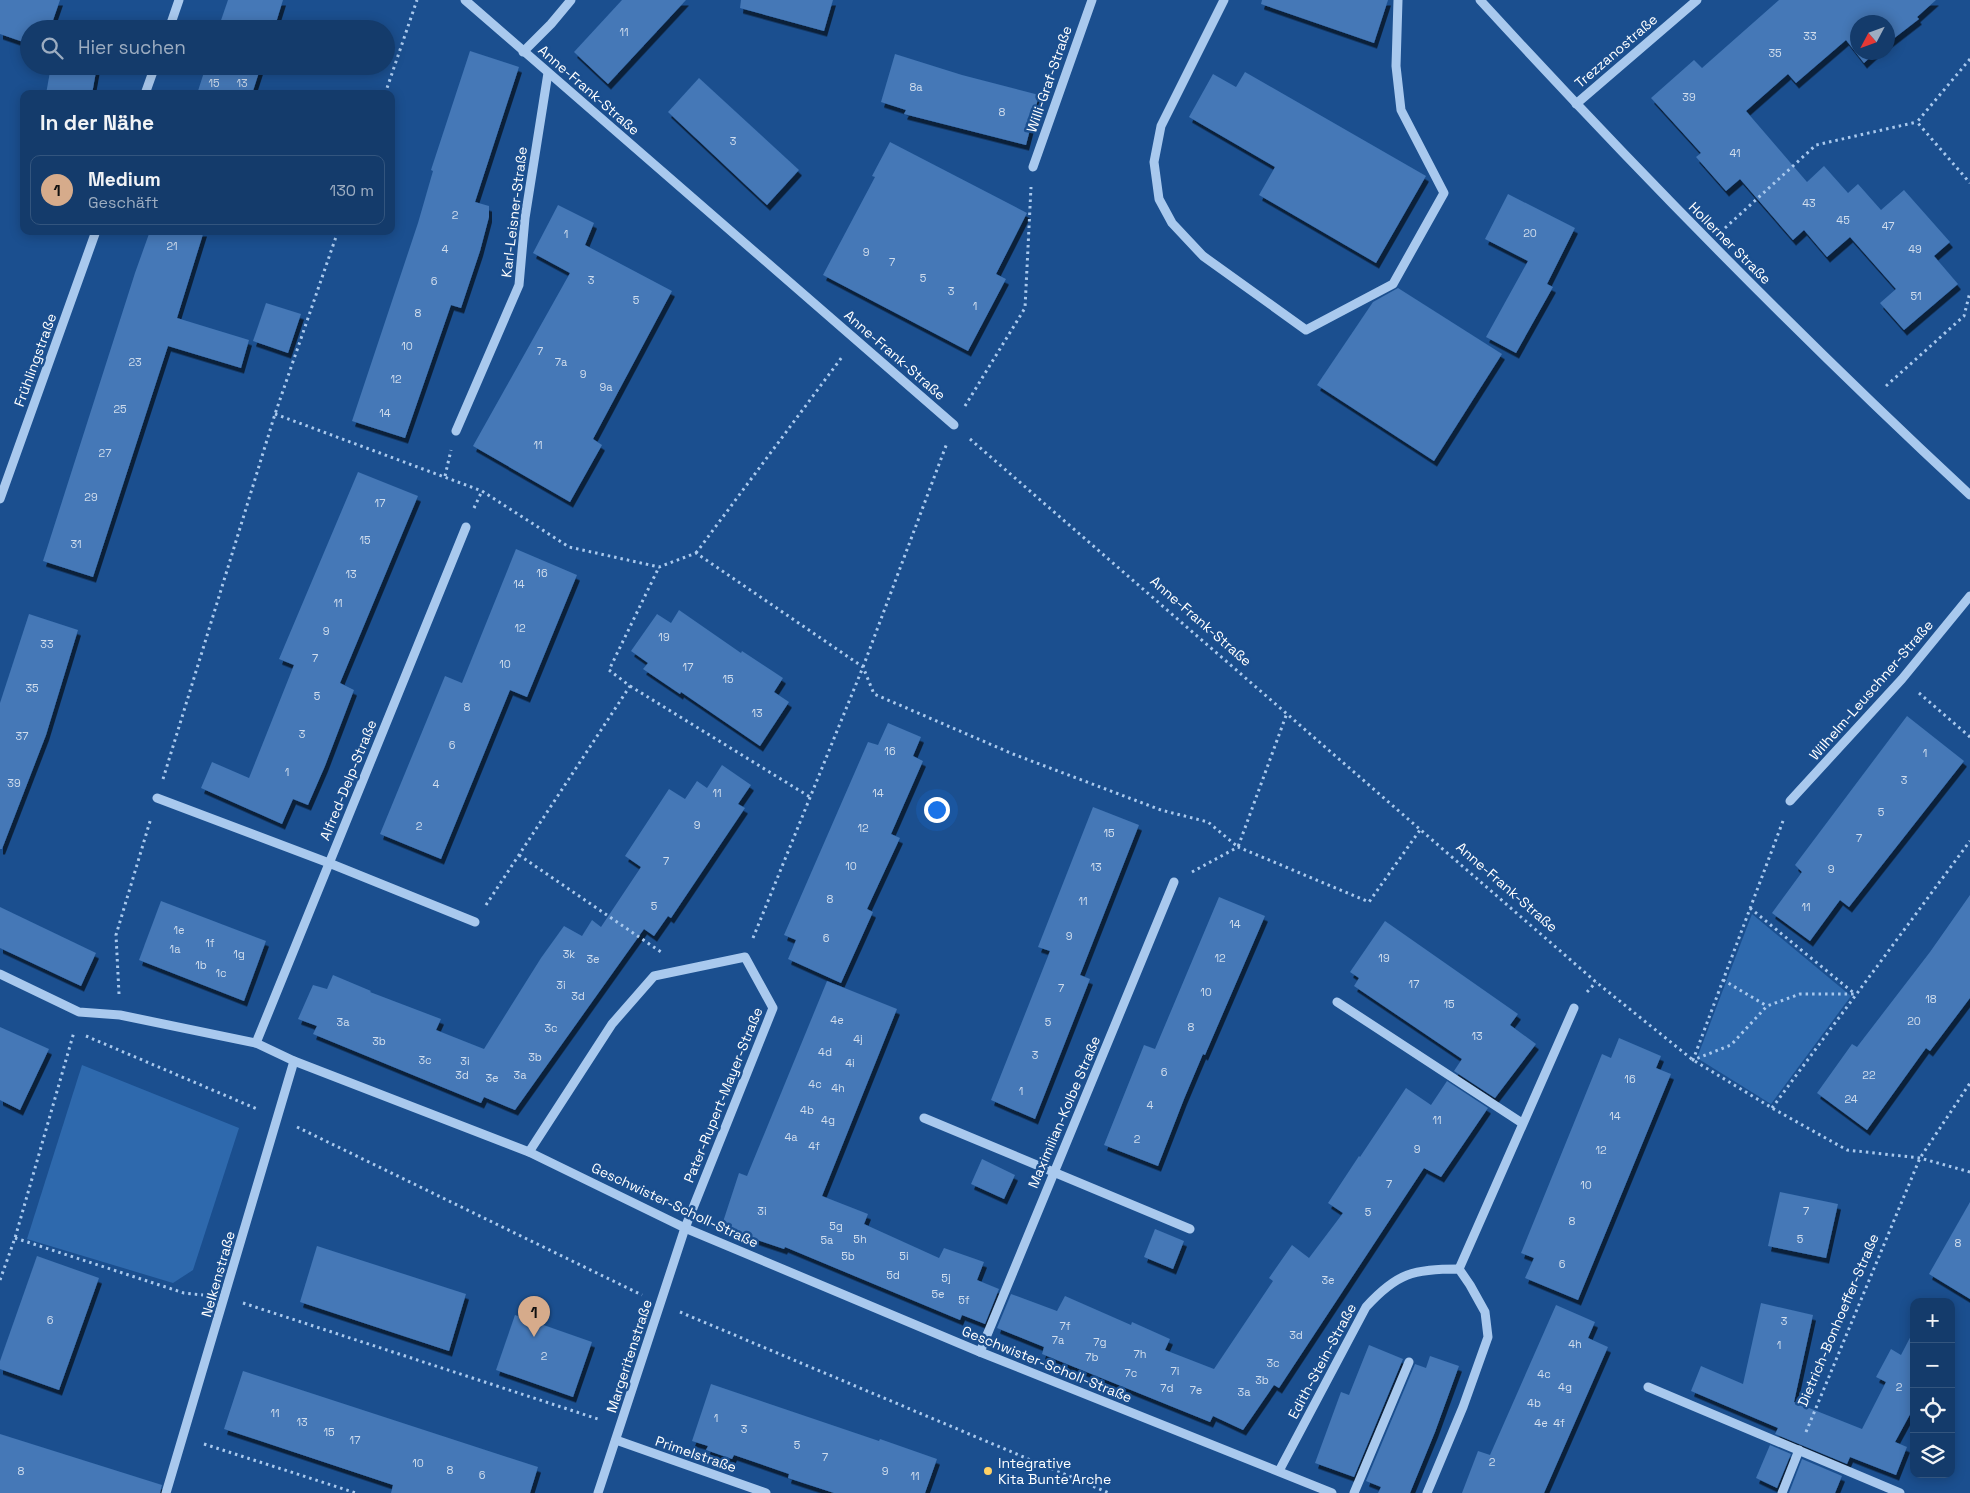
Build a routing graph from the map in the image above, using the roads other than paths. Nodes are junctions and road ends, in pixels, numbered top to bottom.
1 (179, 0) edge
2 (465, 0) edge
3 (571, 0) edge
4 (1092, 0) edge
5 (1224, 0) edge
6 (1398, 0) edge
7 (1480, 0) edge
8 (1698, 0) edge
9 (171, 20) edge
10 (523, 52) junction
11 (548, 73) junction
12 (152, 75) edge
13 (146, 90) edge
14 (1576, 104) junction
15 (1032, 167) road end
16 (95, 235) edge
17 (954, 425) road end
18 (456, 431) dead end
19 (1970, 495) edge
20 (0, 499) edge
21 (466, 527) dead end
22 (1970, 596) edge
23 (157, 798) road end
24 (1790, 801) road end
25 (330, 863) junction
26 (1174, 882) road end
27 (475, 922) road end
28 (0, 974) edge
29 (1337, 1002) dead end
30 (1574, 1008) dead end
31 (256, 1043) junction
32 (294, 1062) junction
33 (924, 1118) dead end
34 (1522, 1123) junction
35 (529, 1152) junction
36 (1054, 1171) junction
37 (685, 1228) junction
38 (1190, 1229) dead end
39 (1459, 1269) junction
40 (980, 1352) junction
41 (1409, 1362) dead end
42 (1648, 1387) dead end
43 (616, 1440) junction
44 (1799, 1450) junction
45 (1279, 1471) junction
46 (166, 1493) edge
47 (598, 1493) edge
48 (766, 1493) edge
49 (1332, 1493) edge
50 (1354, 1493) edge
51 (1427, 1493) edge
52 (1782, 1493) edge
53 (1900, 1493) edge

1 - 9 street
2 - 10 street, Anne-Frank-Straße
3 - 10 street
4 - 15 street, Willi-Graf-Straße
5 - 6 street
7 - 14 street, Hollerner Straße
8 - 14 street, Trezzanostraße
10 - 11 street, Anne-Frank-Straße
11 - 17 street, Anne-Frank-Straße
11 - 18 street, Karl-Leisner-Straße
12 - 13 street
14 - 19 street, Hollerner Straße
16 - 20 street, Frühlingstraße
21 - 25 street, Alfred-Delp-Straße
22 - 24 street, Wilhelm-Leuschner-Straße
23 - 25 street
25 - 27 street
25 - 31 street, Alfred-Delp-Straße
26 - 36 street, Maximilian-Kolbe Straße
28 - 31 street, Geschwister-Scholl-Straße
29 - 34 street
30 - 34 street
31 - 32 street, Geschwister-Scholl-Straße
32 - 35 street, Geschwister-Scholl-Straße
32 - 46 street, Nelkenstraße
33 - 36 street
34 - 39 street
35 - 37 street, Geschwister-Scholl-Straße
35 - 37 street, Pater-Rupert-Mayer-Straße
36 - 38 street
36 - 40 street, Maximilian-Kolbe Straße
37 - 40 street, Geschwister-Scholl-Straße
37 - 43 street, Margeritenstraße
39 - 45 street, Edith-Stein-Straße
39 - 51 street
40 - 45 street, Geschwister-Scholl-Straße
41 - 50 street
42 - 44 street
43 - 47 street, Margeritenstraße
43 - 48 street, Primelstraße
44 - 52 street
44 - 53 street
45 - 49 street, Geschwister-Scholl-Straße

